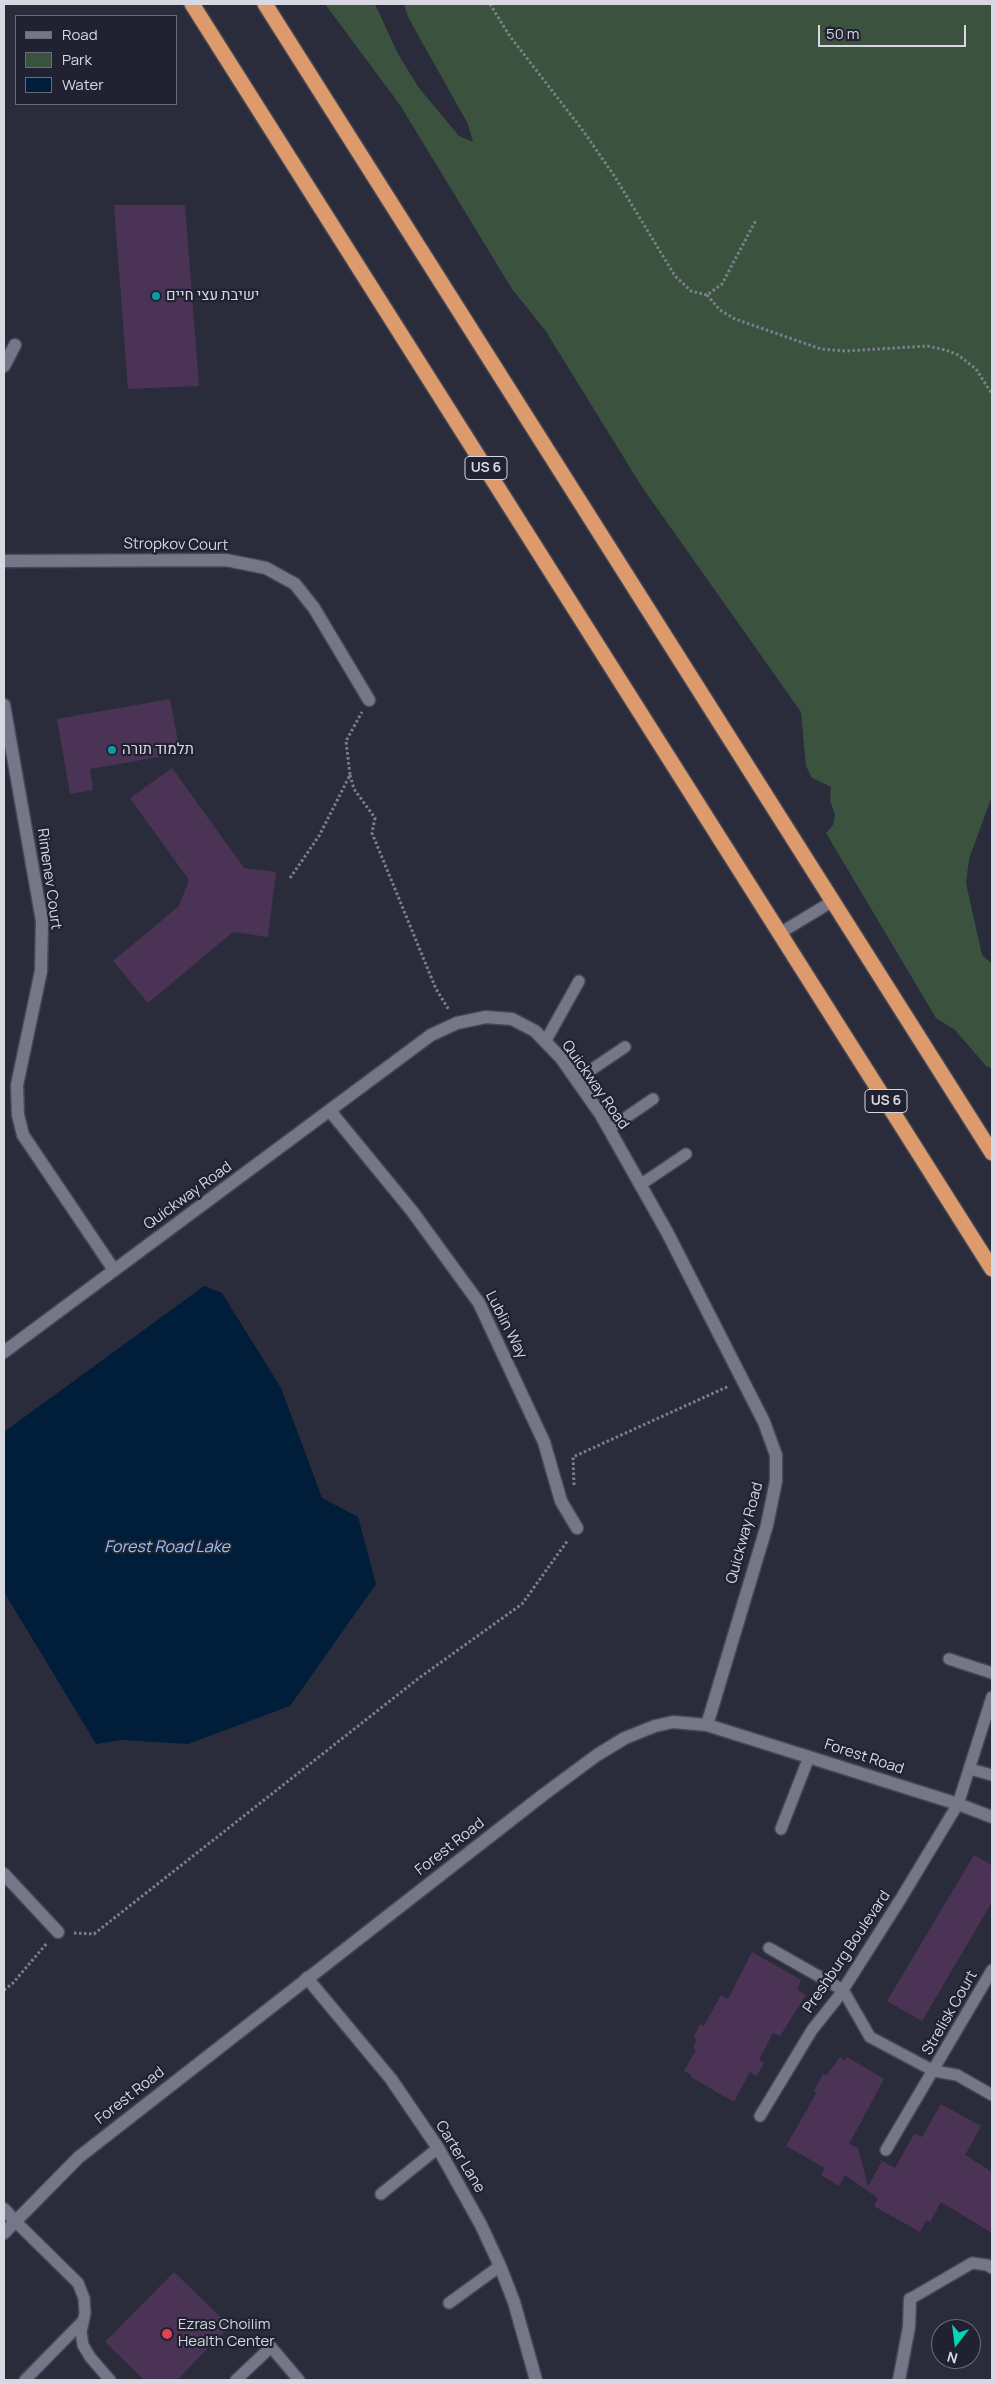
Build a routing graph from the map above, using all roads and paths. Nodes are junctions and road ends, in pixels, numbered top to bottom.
1 (192, 4) edge
2 (265, 4) edge
3 (490, 4) edge
4 (756, 220) dead end
5 (707, 295) junction
6 (15, 345) dead end
7 (4, 366) edge
8 (992, 394) edge
9 (4, 560) edge
10 (368, 700) joint
11 (4, 705) edge
12 (350, 774) junction
13 (290, 878) dead end
14 (833, 901) junction
15 (780, 933) junction
16 (579, 982) dead end
17 (457, 1023) junction
18 (545, 1042) junction
19 (625, 1047) dead end
20 (576, 1080) junction
21 (653, 1099) dead end
22 (330, 1111) junction
23 (609, 1129) junction
24 (992, 1153) edge
25 (686, 1154) dead end
26 (640, 1185) junction
27 (992, 1269) edge
28 (114, 1270) junction
29 (4, 1352) edge
30 (742, 1380) junction
31 (575, 1492) dead end
32 (577, 1528) joint
33 (949, 1659) dead end
34 (992, 1673) edge
35 (992, 1697) edge
36 (707, 1725) junction
37 (809, 1757) junction
38 (970, 1769) junction
39 (992, 1775) edge
40 (958, 1804) junction
41 (992, 1817) edge
42 (781, 1829) dead end
43 (4, 1874) edge
44 (58, 1932) junction
45 (769, 1948) dead end
46 (992, 1970) edge
47 (307, 1978) junction
48 (4, 1990) edge
49 (843, 1990) junction
50 (934, 2071) junction
51 (992, 2095) edge
52 (760, 2116) dead end
53 (438, 2148) junction
54 (886, 2150) dead end
55 (381, 2194) dead end
56 (4, 2209) edge
57 (15, 2221) junction
58 (4, 2233) edge
59 (500, 2266) junction
60 (992, 2268) edge
61 (910, 2299) joint
62 (450, 2303) dead end
63 (83, 2320) junction
64 (25, 2380) edge
65 (110, 2380) edge
66 (238, 2380) edge
67 (299, 2380) edge
68 (536, 2380) edge
69 (899, 2380) edge

1 - 15 highway, US 6
2 - 14 highway
3 - 5 path
4 - 5 path
5 - 8 path
6 - 7 street
9 - 10 street, Stropkov Court
10 - 12 path
11 - 28 street, Rimenev Court
12 - 13 path
12 - 17 path
14 - 15 lane
14 - 24 highway
15 - 27 highway, US 6
16 - 18 lane
17 - 18 street, Quickway Road
17 - 22 street, Quickway Road
18 - 20 street, Quickway Road
19 - 20 lane
20 - 23 street, Quickway Road
21 - 23 lane
22 - 28 street, Quickway Road
22 - 32 street, Lublin Way
23 - 26 street, Quickway Road
25 - 26 lane
26 - 30 street, Quickway Road
28 - 29 street, Quickway Road
30 - 31 path
30 - 36 street, Quickway Road
32 - 44 path
33 - 34 lane
35 - 38 lane, Preshburg Boulevard
36 - 37 street, Forest Road
36 - 47 street, Forest Road
37 - 40 street, Forest Road
37 - 42 lane
38 - 39 lane
38 - 40 lane, Preshburg Boulevard
40 - 41 street, Forest Road
40 - 49 lane, Preshburg Boulevard
43 - 44 street
44 - 48 path
45 - 49 lane
46 - 50 lane, Strelisk Court
47 - 53 street, Carter Lane
47 - 57 street, Forest Road
49 - 50 lane
49 - 52 lane, Preshburg Boulevard
50 - 51 lane
50 - 54 lane, Strelisk Court
53 - 55 lane
53 - 59 street, Carter Lane
56 - 57 street
57 - 58 street, Forest Road
57 - 63 lane
59 - 62 lane
59 - 68 street, Carter Lane
60 - 61 lane
61 - 69 street
63 - 64 lane
63 - 65 lane
66 - 67 lane

